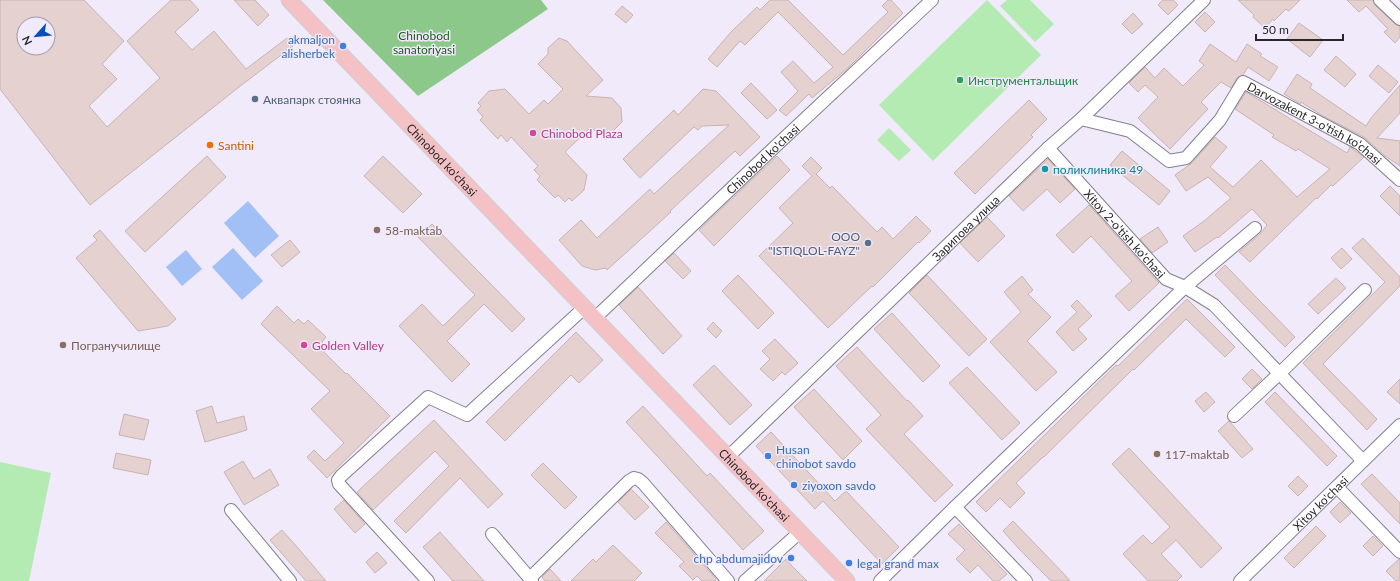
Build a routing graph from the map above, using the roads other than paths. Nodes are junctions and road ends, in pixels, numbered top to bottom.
1 (289, 0) edge
2 (932, 0) edge
3 (1204, 0) edge
4 (1380, 0) edge
5 (1400, 19) edge
6 (1081, 119) junction
7 (1048, 148) junction
8 (1400, 180) edge
9 (1255, 228) dead end
10 (1185, 287) junction
11 (1365, 290) dead end
12 (590, 313) junction
13 (1280, 373) junction
14 (1234, 416) dead end
15 (1400, 425) edge
16 (728, 457) junction
17 (1363, 460) junction
18 (1337, 487) junction
19 (955, 507) junction
20 (231, 510) dead end
21 (800, 532) junction
22 (492, 534) dead end
23 (1400, 552) edge
24 (531, 580) edge
25 (290, 581) edge
26 (428, 581) edge
27 (728, 581) edge
28 (745, 581) edge
29 (847, 581) edge
30 (880, 581) edge
31 (1026, 581) edge
32 (1240, 581) edge

1 - 12 main road, Chinobod ko'chasi
2 - 12 street, Chinobod ko'chasi
3 - 6 street, Зарипова улица
4 - 5 street
6 - 7 street, Зарипова улица
6 - 8 street, Darvozakent 3-o'tish ko'chasi
7 - 10 street, Xitoy 2-o'tish ko'chasi
7 - 16 street, Зарипова улица
9 - 10 street
10 - 13 street, Xitoy 2-o'tish ko'chasi
10 - 19 street
11 - 13 street
12 - 16 main road, Chinobod ko'chasi
12 - 26 street
13 - 14 street
13 - 17 street, Xitoy 2-o'tish ko'chasi
15 - 17 street, Xitoy ko'chasi
16 - 21 main road, Chinobod ko'chasi
17 - 18 street, Xitoy ko'chasi
18 - 23 street
18 - 32 street, Xitoy ko'chasi
19 - 30 street
19 - 31 street
20 - 25 street
21 - 28 street
21 - 29 main road, Chinobod ko'chasi
22 - 24 street
24 - 27 street

